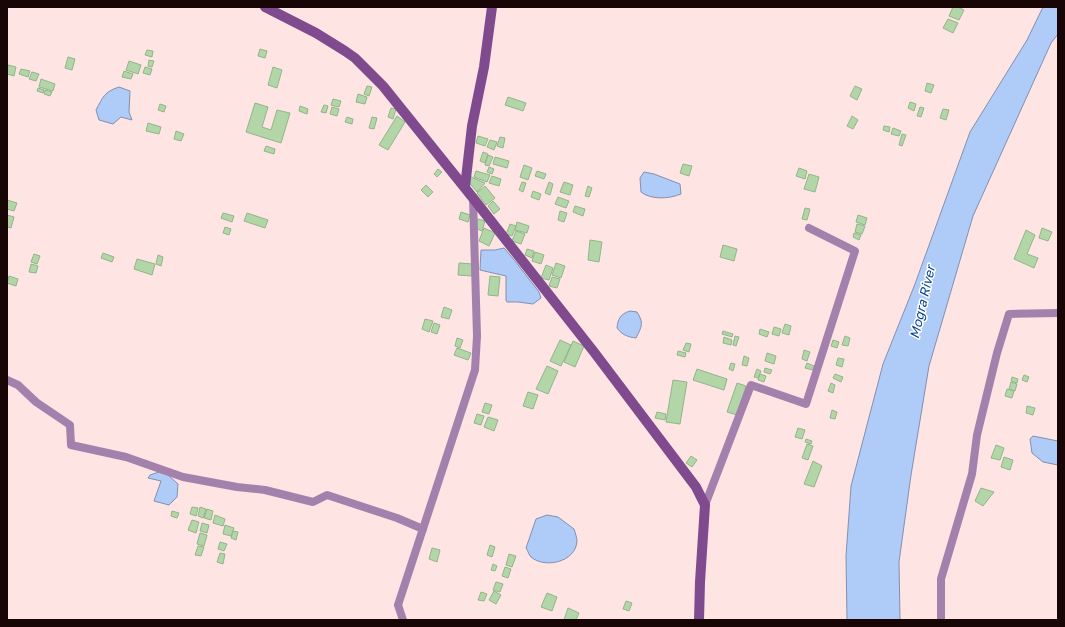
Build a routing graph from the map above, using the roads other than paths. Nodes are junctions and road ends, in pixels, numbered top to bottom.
1 (265, 7) edge
2 (492, 7) edge
3 (465, 187) junction
4 (473, 198) junction
5 (809, 228) dead end
6 (1058, 313) edge
7 (7, 380) edge
8 (705, 505) junction
9 (423, 529) junction
10 (403, 620) edge
11 (699, 620) edge
12 (941, 620) edge

1 - 3 street
2 - 3 street
3 - 4 street
4 - 8 street
4 - 9 street
5 - 8 street
6 - 12 street
7 - 9 street
8 - 11 street
9 - 10 street

